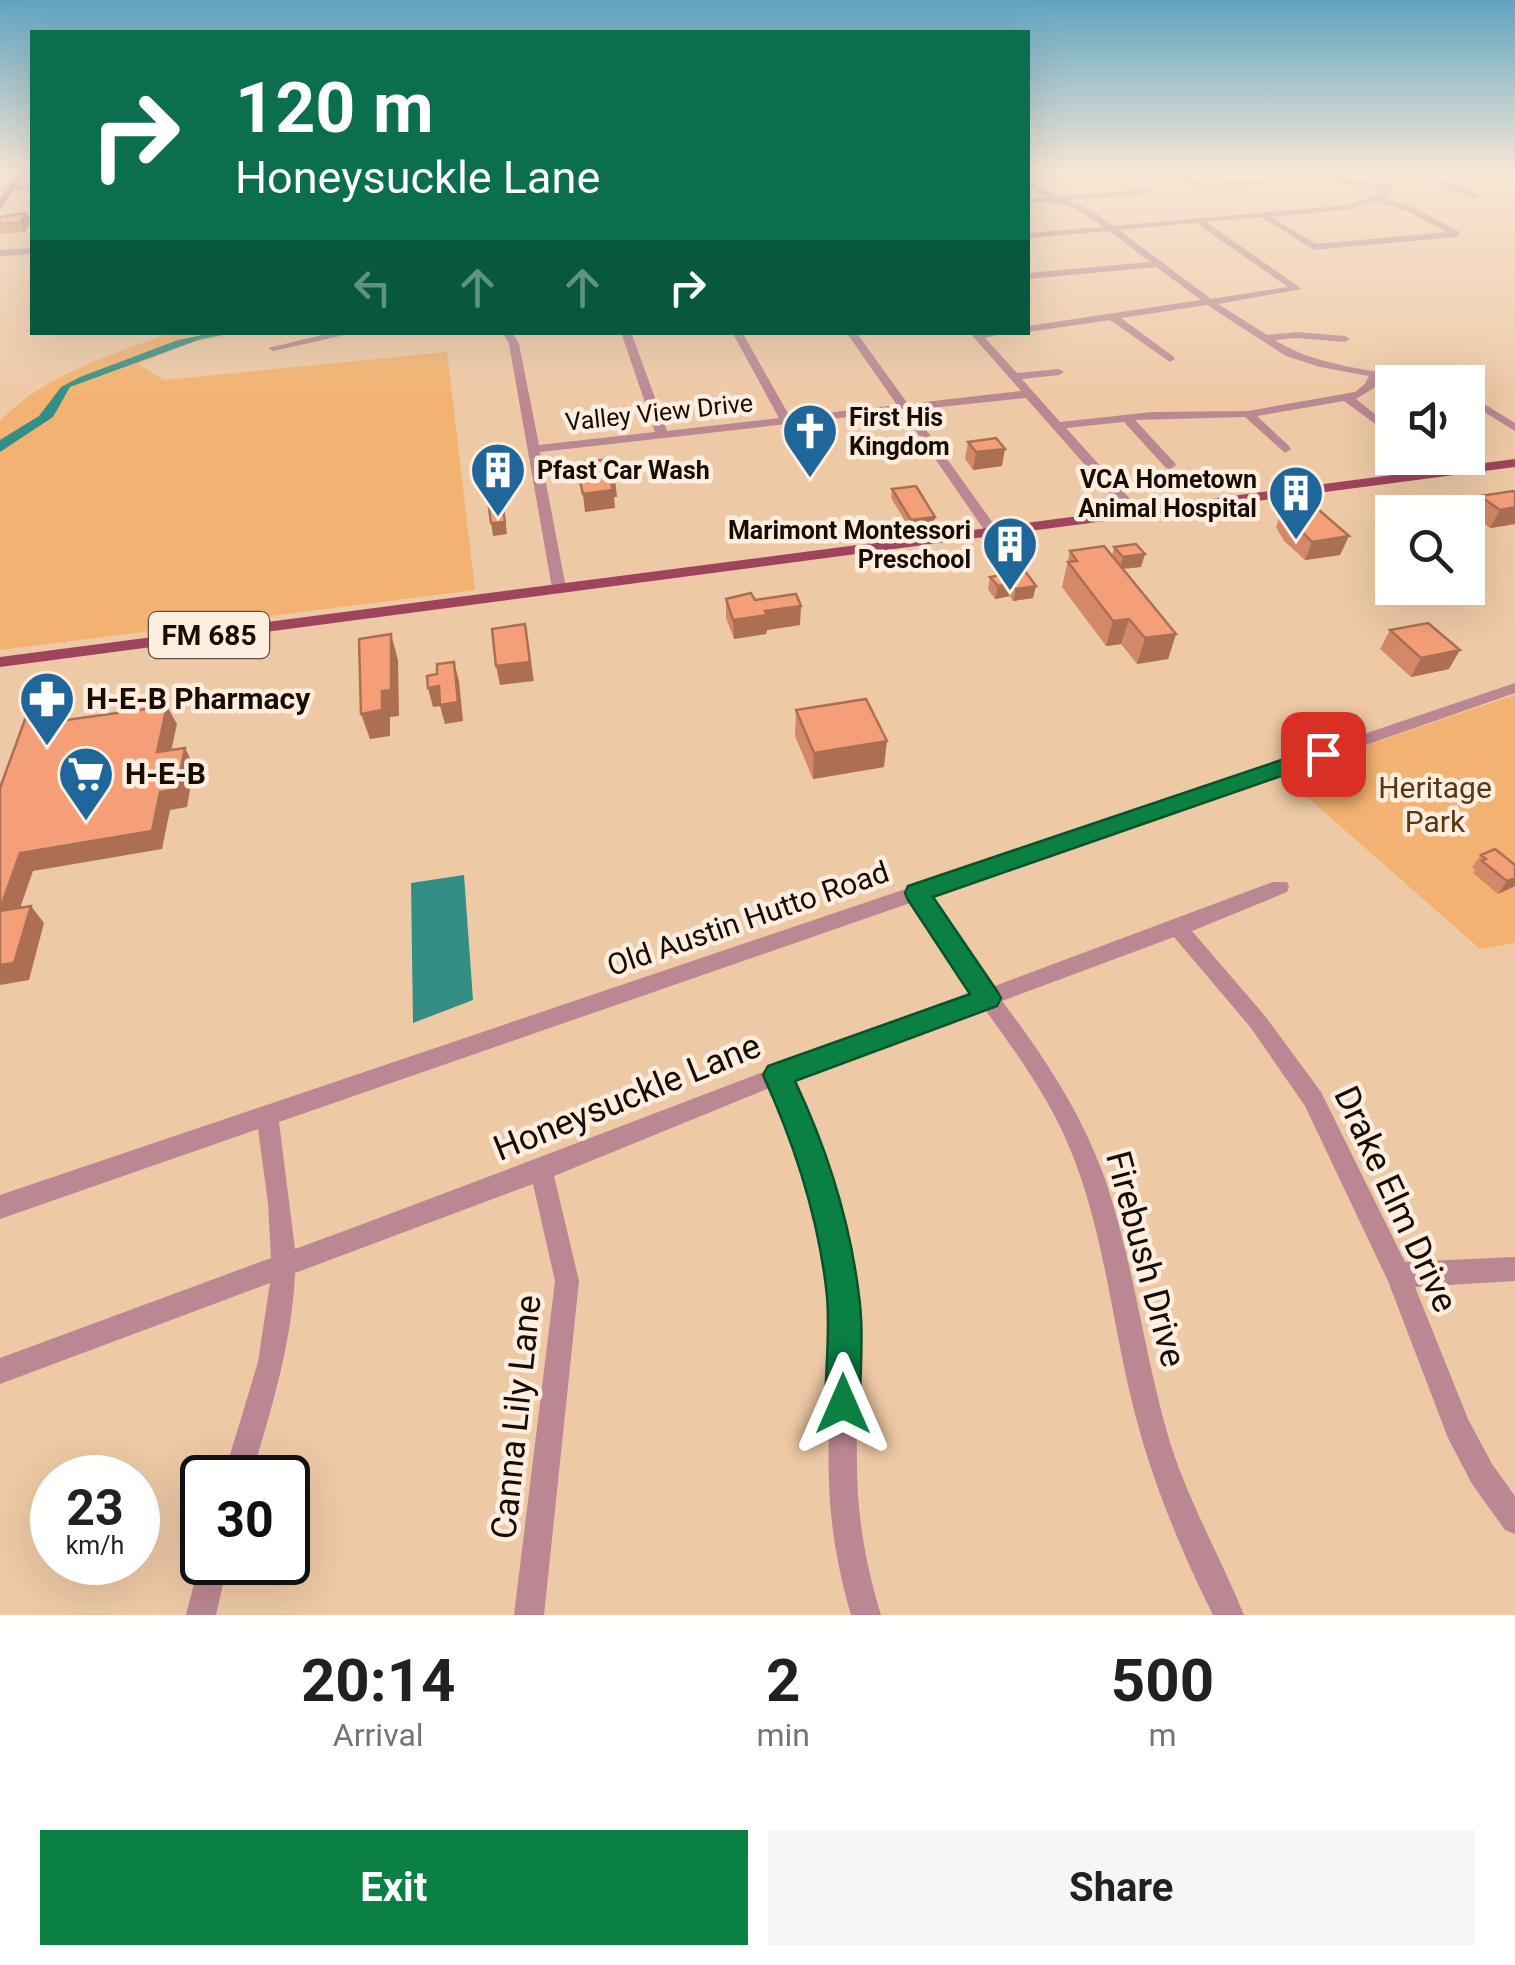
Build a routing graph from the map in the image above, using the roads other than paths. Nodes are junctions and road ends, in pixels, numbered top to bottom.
1 (1136, 246) edge
2 (1235, 246) edge
3 (30, 250) edge
4 (0, 253) edge
5 (1159, 264) junction
6 (1030, 276) edge
7 (1210, 303) junction
8 (1113, 317) junction
9 (1030, 329) edge
10 (338, 335) edge
11 (509, 335) edge
12 (627, 335) edge
13 (739, 335) edge
14 (853, 335) edge
15 (977, 335) edge
16 (1263, 338) junction
17 (1345, 340) dead end
18 (273, 348) dead end
19 (1170, 359) dead end
20 (1060, 372) dead end
21 (1375, 374) joint
22 (1014, 378) junction
23 (1028, 394) junction
24 (1348, 398) junction
25 (904, 407) junction
26 (1485, 408) edge
27 (1248, 414) junction
28 (1126, 418) junction
29 (1375, 419) edge
30 (786, 420) junction
31 (1057, 426) junction
32 (1515, 428) edge
33 (662, 434) junction
34 (534, 449) junction
35 (1286, 449) dead end
36 (1515, 464) edge
37 (1170, 465) dead end
38 (1515, 476) edge
39 (1135, 513) junction
40 (997, 538) junction
41 (558, 588) junction
42 (417, 613) junction
43 (0, 662) edge
44 (0, 673) edge
45 (1515, 688) edge
46 (1280, 887) dead end
47 (917, 893) junction
48 (1178, 928) junction
49 (988, 998) junction
50 (778, 1075) junction
51 (266, 1116) junction
52 (541, 1170) junction
53 (0, 1207) edge
54 (282, 1266) junction
55 (1515, 1269) edge
56 (1398, 1275) junction
57 (0, 1371) edge
58 (245, 1455) edge
59 (1515, 1520) edge
60 (208, 1585) edge
61 (201, 1615) edge
62 (529, 1615) edge
63 (866, 1615) edge
64 (1230, 1615) edge

1 - 5 street
2 - 7 street
3 - 4 street
5 - 6 street
5 - 7 street
7 - 8 street
7 - 16 street
8 - 9 street
8 - 19 street
10 - 18 street
11 - 34 street
12 - 33 street
13 - 30 street
14 - 25 street
15 - 22 street
16 - 17 street
16 - 21 street
20 - 22 street
21 - 24 street
22 - 23 street
23 - 25 street, Valley View Drive
23 - 31 street
24 - 27 street
24 - 29 street
25 - 30 street, Valley View Drive
25 - 40 street
26 - 32 street
27 - 28 street
27 - 35 street
28 - 31 street
28 - 37 street
30 - 33 street, Valley View Drive
31 - 39 street
33 - 34 street, Valley View Drive
34 - 41 street
36 - 39 main road, FM 685
38 - 40 main road, FM 685
39 - 40 main road, FM 685
40 - 41 main road, FM 685
40 - 42 main road, FM 685
41 - 42 main road, FM 685
42 - 43 main road, FM 685
42 - 44 main road, FM 685
45 - 47 street, Old Austin Hutto Road
46 - 48 street, Honeysuckle Lane
47 - 49 street, Firebush Drive
47 - 51 street, Old Austin Hutto Road
48 - 49 street, Honeysuckle Lane
48 - 56 street, Drake Elm Drive
49 - 50 street, Honeysuckle Lane
49 - 64 street, Firebush Drive
50 - 52 street, Honeysuckle Lane
50 - 63 street
51 - 53 street, Old Austin Hutto Road
51 - 54 street
52 - 54 street, Honeysuckle Lane
52 - 62 street, Canna Lily Lane
54 - 57 street, Honeysuckle Lane
54 - 58 street
55 - 56 street
56 - 59 street, Drake Elm Drive
60 - 61 street

